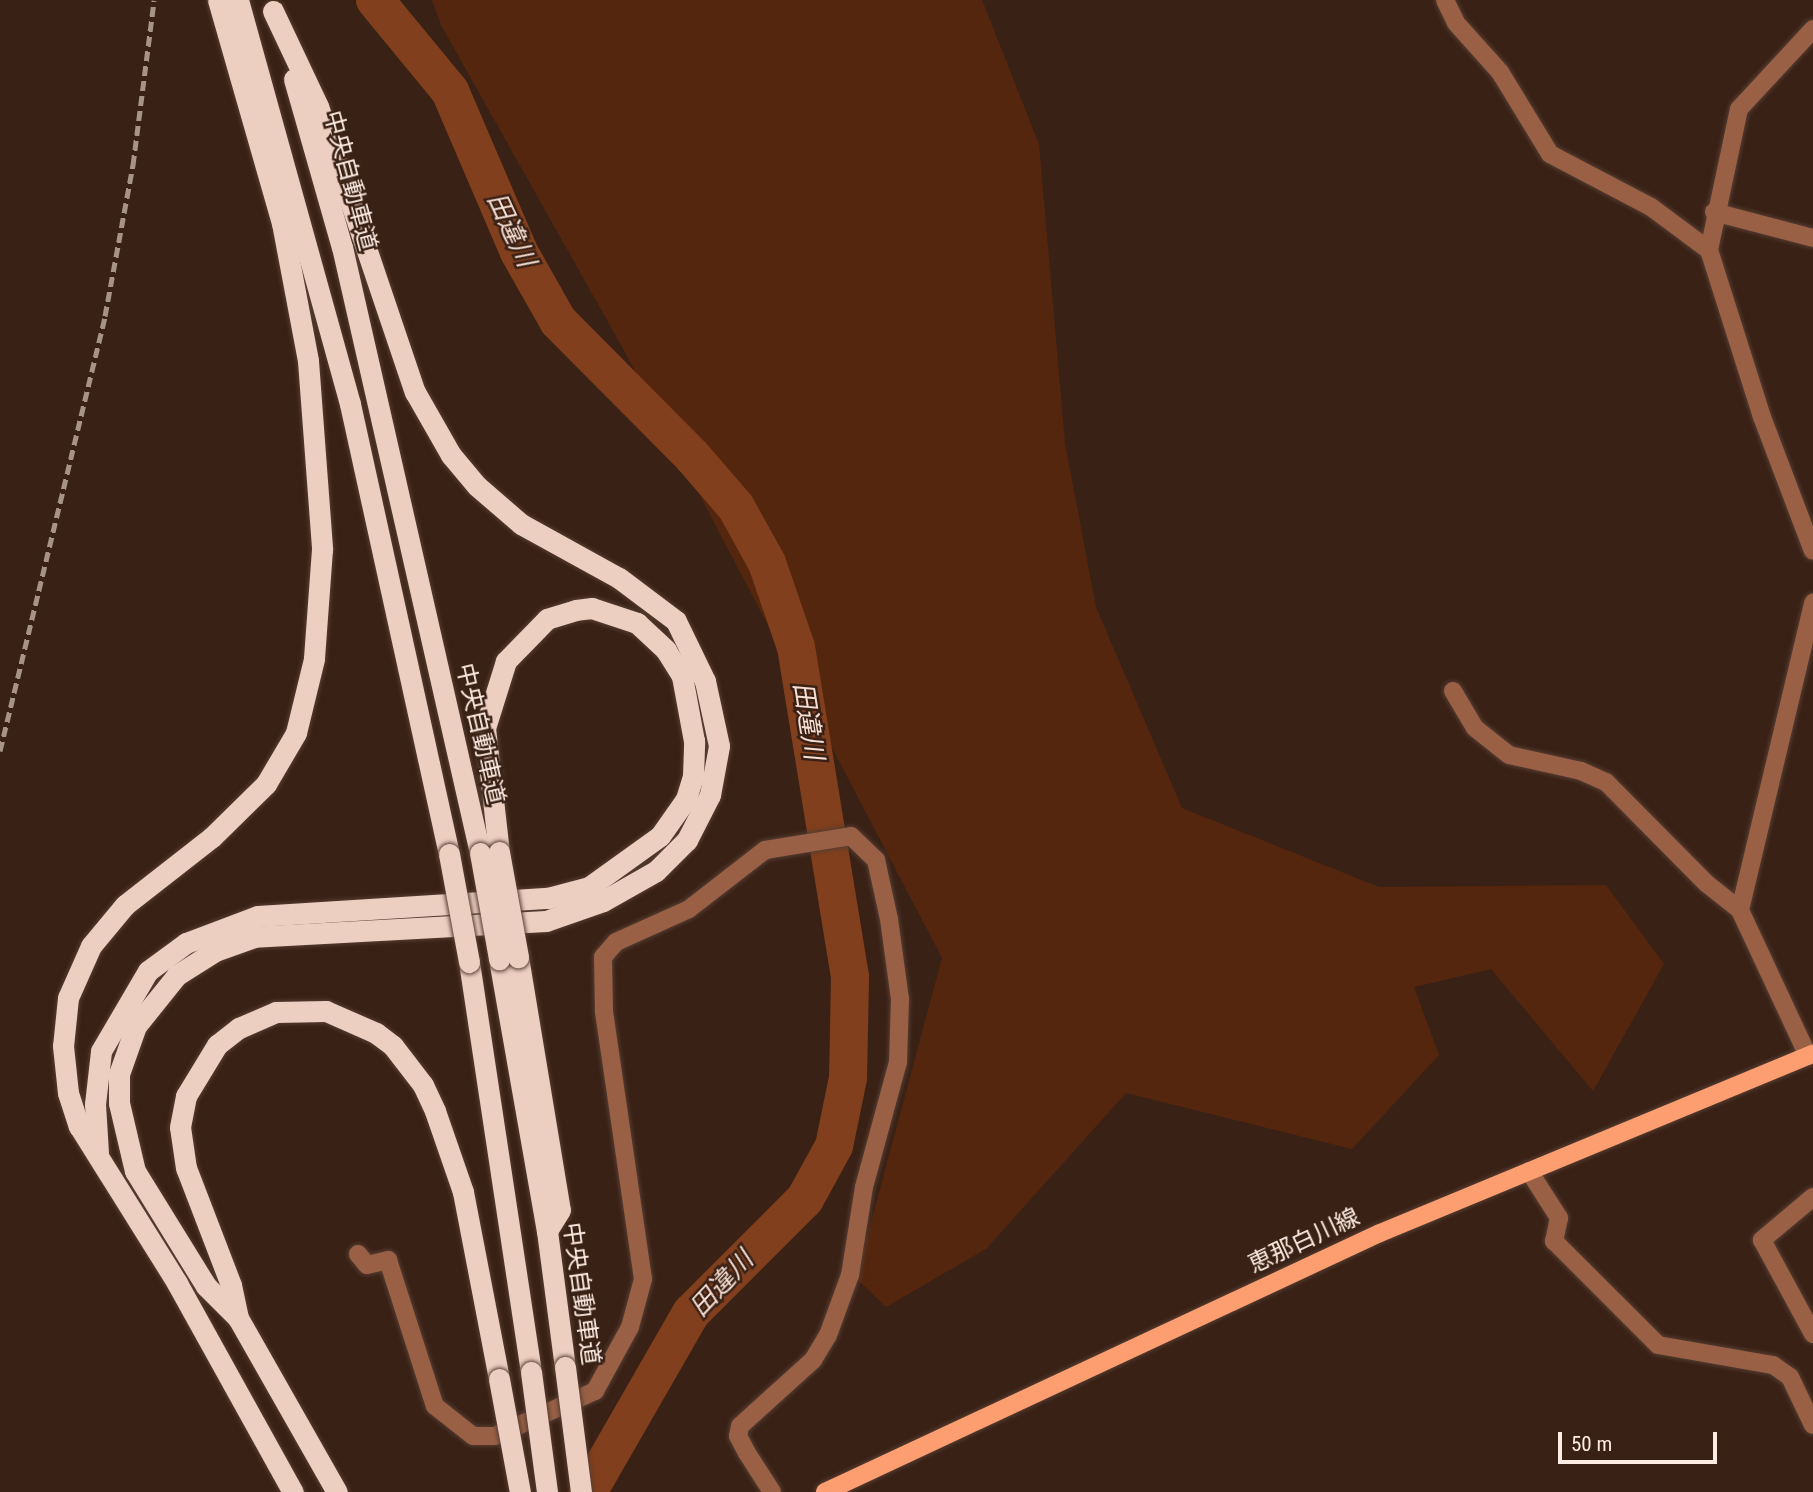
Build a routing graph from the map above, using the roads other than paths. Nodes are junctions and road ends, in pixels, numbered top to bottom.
1 (218, 0) edge
2 (1446, 0) edge
3 (272, 6) edge
4 (236, 14) edge
5 (1813, 29) edge
6 (1714, 212) junction
7 (1813, 238) edge
8 (1709, 250) junction
9 (1813, 551) edge
10 (1813, 603) edge
11 (1452, 691) dead end
12 (489, 852) junction
13 (1740, 910) junction
14 (1811, 1055) edge
15 (98, 1156) junction
16 (1529, 1171) junction
17 (1813, 1197) edge
18 (358, 1254) dead end
19 (238, 1318) junction
20 (1813, 1335) edge
21 (1813, 1425) edge
22 (293, 1492) edge
23 (337, 1492) edge
24 (520, 1492) edge
25 (547, 1492) edge
26 (581, 1492) edge
27 (772, 1492) edge
28 (825, 1492) edge

1 - 4 highway
2 - 8 street
3 - 12 highway, 中央自動車道
3 - 19 highway
4 - 15 highway
4 - 25 highway, bridge
5 - 6 street
6 - 7 street
6 - 8 street
8 - 9 street
10 - 13 street
11 - 13 street
12 - 15 highway
12 - 26 highway, 中央自動車道, bridge
13 - 14 street
14 - 16 main road, 恵那白川線
15 - 22 highway
16 - 21 street
16 - 28 main road, 恵那白川線
17 - 20 street
18 - 27 street
19 - 23 highway
19 - 24 highway, bridge

